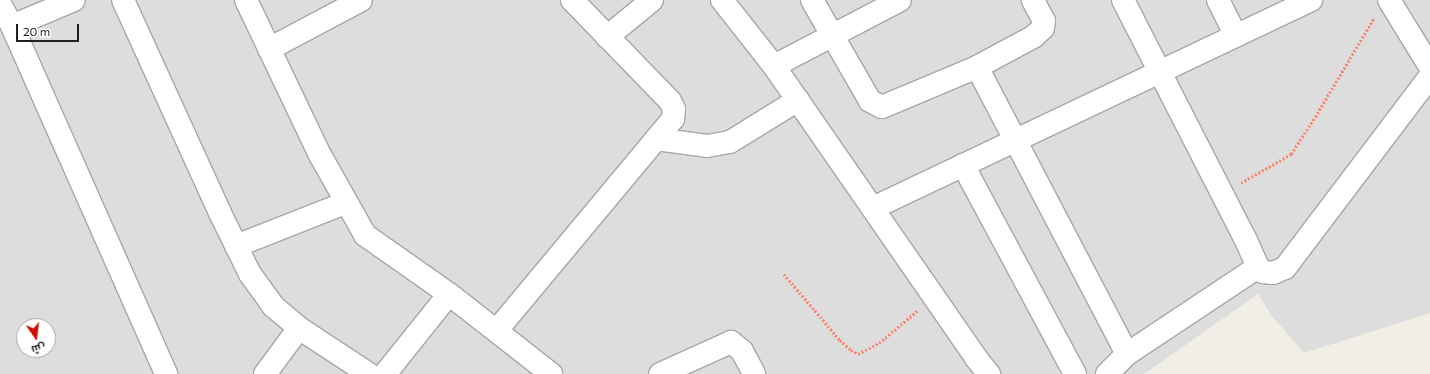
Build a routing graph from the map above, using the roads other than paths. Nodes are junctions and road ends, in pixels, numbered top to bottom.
1 (74, 0) edge
2 (123, 0) edge
3 (246, 0) edge
4 (361, 0) edge
5 (572, 0) edge
6 (652, 0) edge
7 (722, 0) edge
8 (812, 0) edge
9 (900, 0) edge
10 (1033, 0) edge
11 (1123, 0) edge
12 (1218, 0) edge
13 (1311, 0) edge
14 (0, 4) edge
15 (1383, 6) edge
16 (12, 26) junction
17 (832, 36) junction
18 (1236, 36) junction
19 (607, 37) junction
20 (269, 49) junction
21 (774, 66) junction
22 (977, 66) junction
23 (1430, 67) edge
24 (1160, 72) junction
25 (1430, 76) edge
26 (798, 100) junction
27 (656, 139) junction
28 (1016, 140) junction
29 (963, 165) junction
30 (345, 203) junction
31 (873, 208) junction
32 (236, 246) junction
33 (1258, 267) junction
34 (449, 294) junction
35 (299, 328) junction
36 (497, 330) junction
37 (1127, 354) junction
38 (166, 374) edge
39 (265, 374) edge
40 (369, 374) edge
41 (385, 374) edge
42 (551, 374) edge
43 (660, 374) edge
44 (754, 374) edge
45 (989, 374) edge
46 (1075, 374) edge
47 (1107, 374) edge

1 - 16 street
2 - 32 street
3 - 20 street
4 - 20 street
5 - 19 street
6 - 19 street
7 - 21 street
8 - 17 street
9 - 17 street
10 - 22 street
11 - 24 street
12 - 18 street
13 - 18 street
14 - 16 street
15 - 23 street
16 - 38 street
17 - 21 street
17 - 22 street
18 - 24 street
19 - 27 street
20 - 30 street
21 - 26 street
22 - 28 street
24 - 28 street
24 - 33 street
25 - 33 street
26 - 27 street
26 - 31 street
27 - 36 street
28 - 29 street
28 - 37 street
29 - 31 street
29 - 46 street
30 - 32 street
30 - 34 street
31 - 45 street
32 - 35 street
33 - 37 street
34 - 36 street
34 - 41 street
35 - 39 street
35 - 40 street
36 - 42 street
37 - 47 street
43 - 44 street

